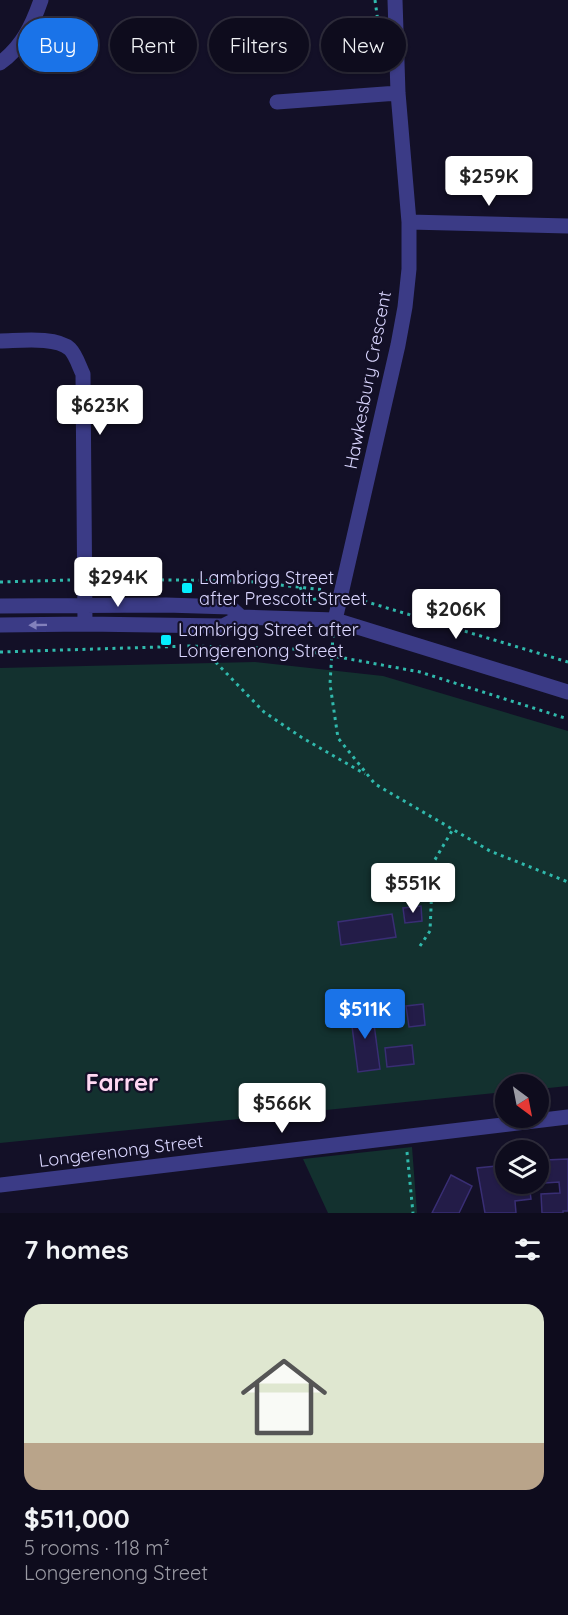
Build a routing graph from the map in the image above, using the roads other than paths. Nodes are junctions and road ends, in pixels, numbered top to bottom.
1 (41, 0) edge
2 (395, 0) edge
3 (0, 63) edge
4 (398, 93) junction
5 (277, 102) dead end
6 (410, 222) junction
7 (568, 225) edge
8 (0, 341) edge
9 (85, 605) junction
10 (0, 606) edge
11 (242, 616) junction
12 (335, 620) junction
13 (85, 624) junction
14 (0, 626) edge
15 (568, 692) edge
16 (568, 1116) edge
17 (0, 1185) edge

1 - 3 street
2 - 4 street, Hawkesbury Crescent
4 - 5 street
4 - 6 street, Hawkesbury Crescent
6 - 7 street
6 - 12 street, Hawkesbury Crescent
8 - 9 street
9 - 10 street
9 - 11 street
9 - 13 street
11 - 12 street
11 - 13 street
12 - 15 street
13 -> 14 street
16 - 17 street, Longerenong Street

